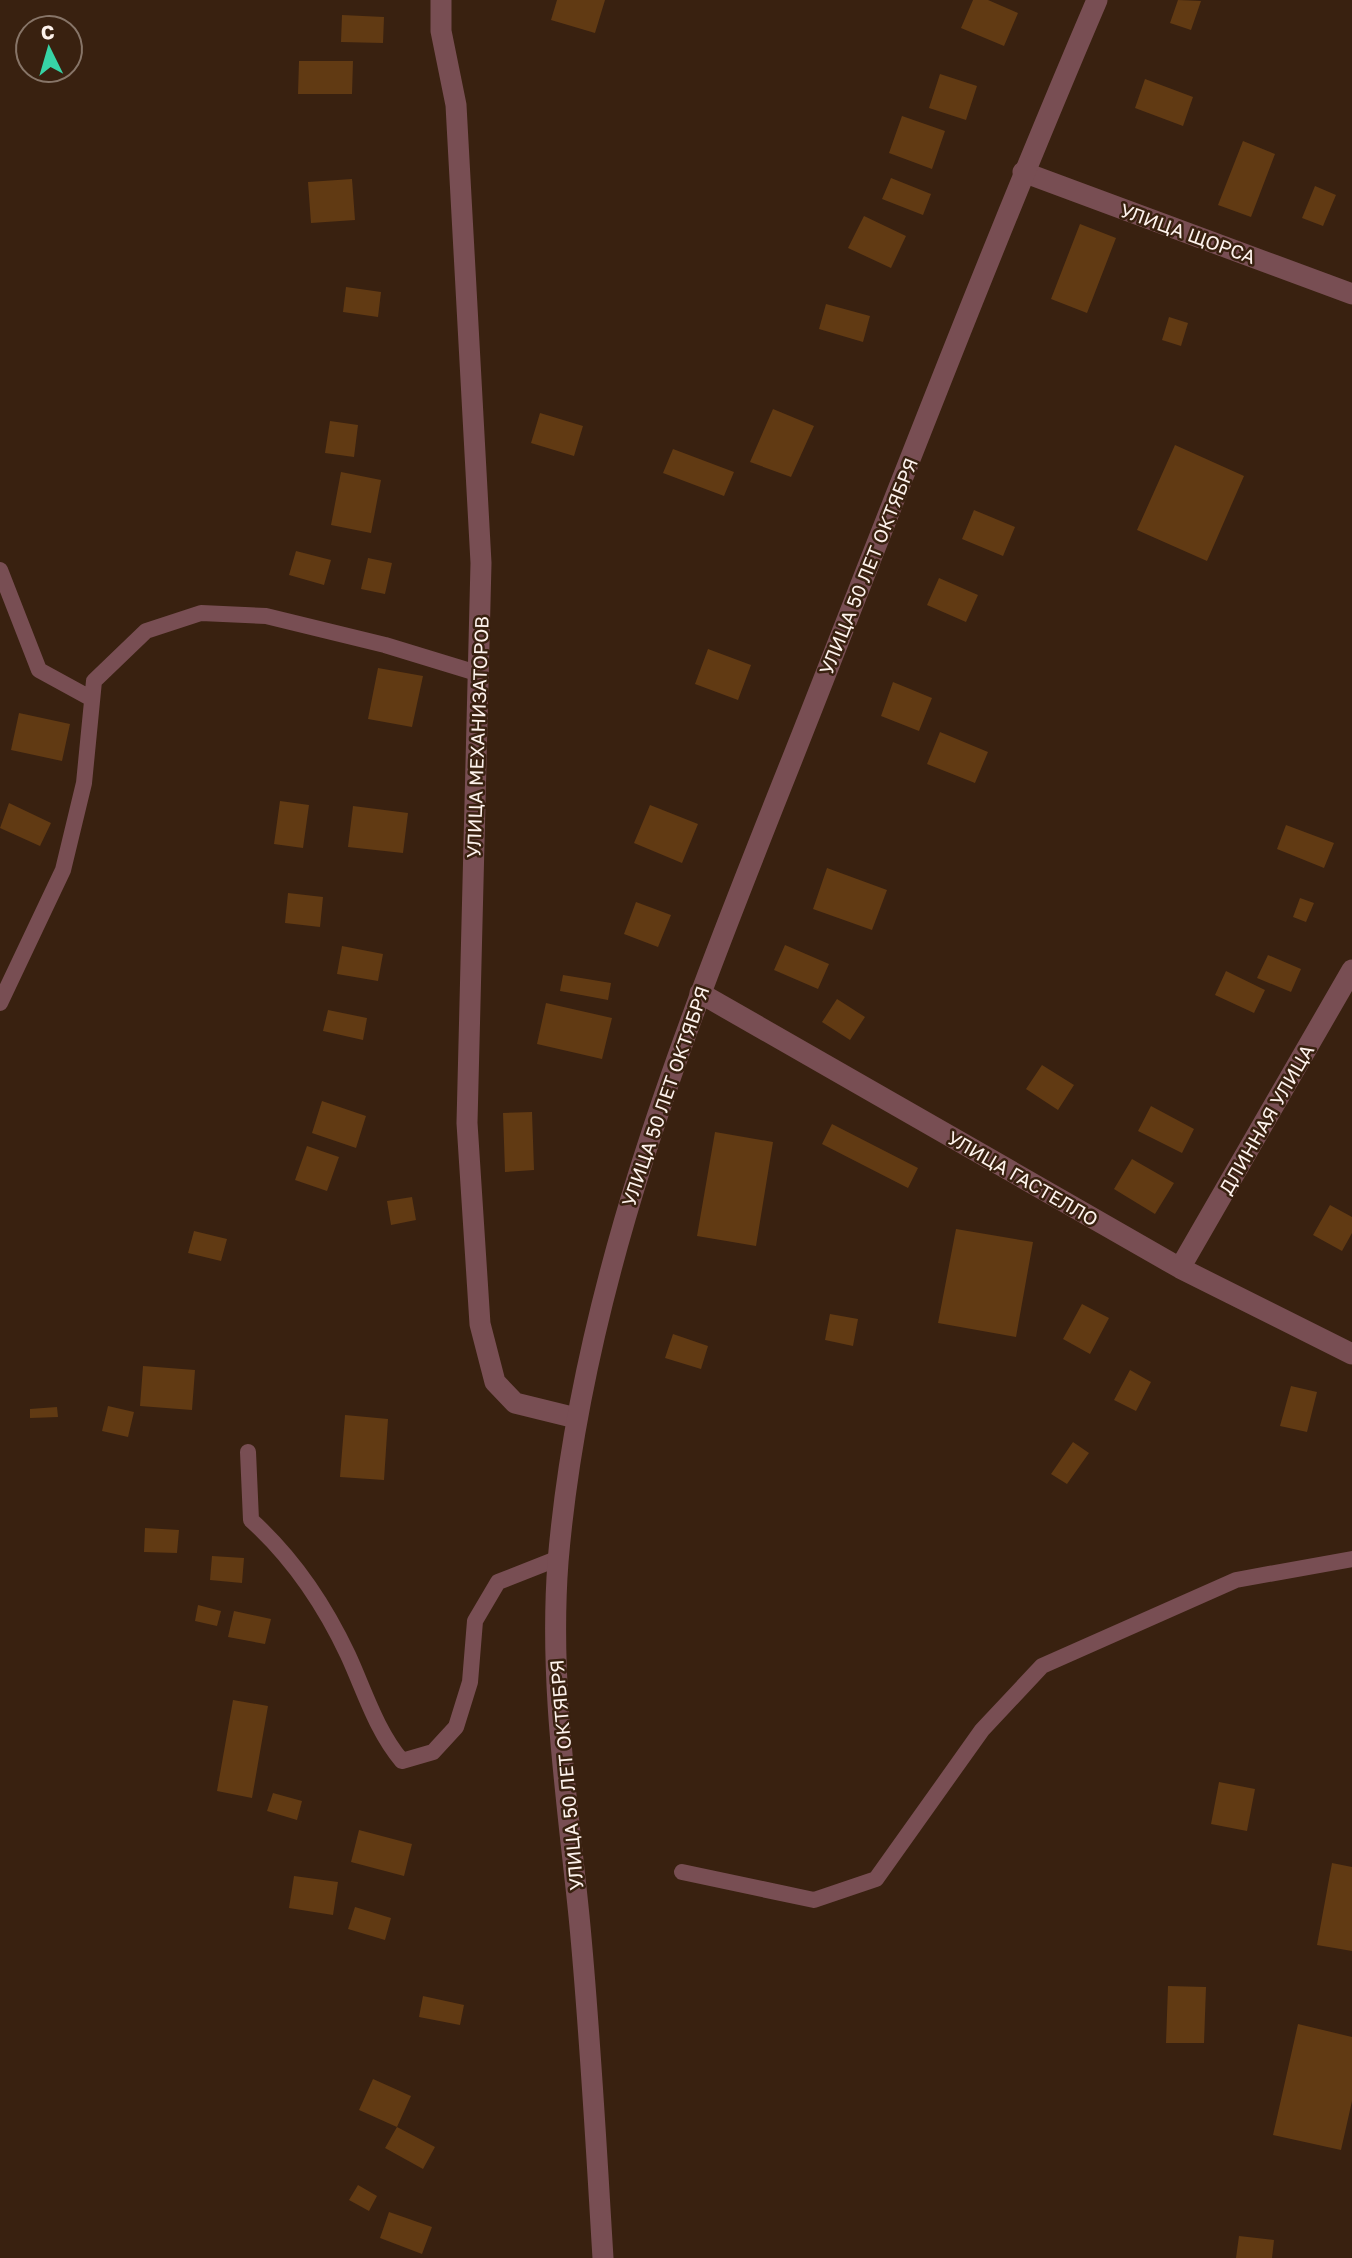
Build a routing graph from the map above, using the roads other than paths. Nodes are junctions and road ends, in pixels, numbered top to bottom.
1 (441, 0) edge
2 (1097, 0) edge
3 (1023, 173) junction
4 (1352, 294) edge
5 (0, 570) edge
6 (480, 674) junction
7 (92, 699) junction
8 (1352, 970) edge
9 (700, 993) junction
10 (0, 1003) edge
11 (1180, 1268) junction
12 (1352, 1354) edge
13 (576, 1418) junction
14 (248, 1452) dead end
15 (559, 1558) junction
16 (1352, 1559) edge
17 (682, 1872) dead end
18 (603, 2258) edge

1 - 6 street, УЛИЦА МЕХАНИЗАТОРОВ
2 - 3 street, УЛИЦА 50 ЛЕТ ОКТЯБРЯ
3 - 4 street, УЛИЦА ЩОРСА
3 - 9 street, УЛИЦА 50 ЛЕТ ОКТЯБРЯ
5 - 7 lane
6 - 7 lane
6 - 13 street, УЛИЦА МЕХАНИЗАТОРОВ
7 - 10 lane
8 - 11 street, ДЛИННАЯ УЛИЦА
9 - 11 street, УЛИЦА ГАСТЕЛЛО
9 - 13 street, УЛИЦА 50 ЛЕТ ОКТЯБРЯ
11 - 12 street, УЛИЦА ГАСТЕЛЛО
13 - 15 street, УЛИЦА 50 ЛЕТ ОКТЯБРЯ
14 - 15 lane
15 - 18 street, УЛИЦА 50 ЛЕТ ОКТЯБРЯ
16 - 17 lane

